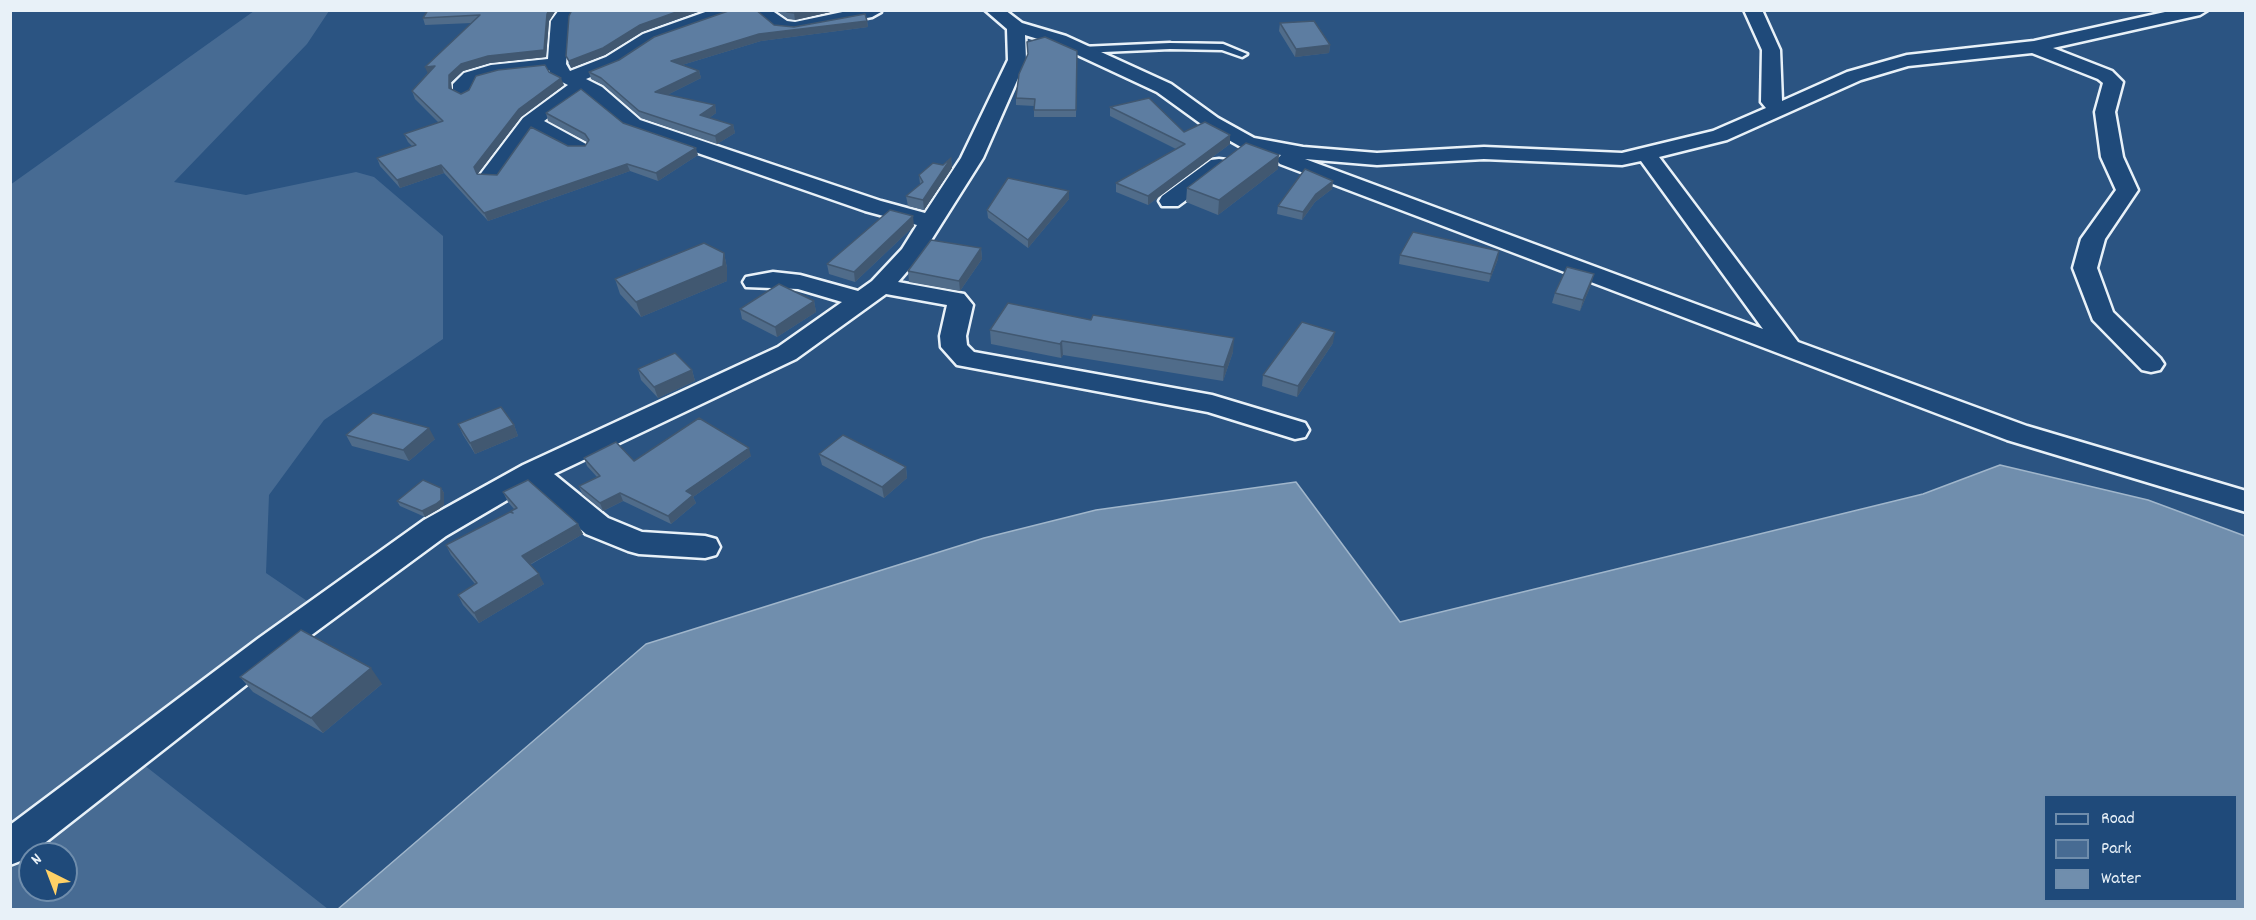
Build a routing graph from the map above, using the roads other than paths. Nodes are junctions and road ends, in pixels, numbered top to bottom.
1 (569, 10) edge
2 (729, 10) edge
3 (759, 10) edge
4 (993, 10) edge
5 (1753, 10) edge
6 (2200, 10) edge
7 (872, 12) dead end
8 (1016, 27) junction
9 (2034, 47) junction
10 (1081, 50) junction
11 (1242, 54) dead end
12 (568, 76) junction
13 (463, 93) edge
14 (1780, 109) junction
15 (530, 122) junction
16 (1248, 143) junction
17 (579, 148) edge
18 (1646, 153) junction
19 (490, 176) edge
20 (1170, 201) dead end
21 (932, 222) junction
22 (755, 282) dead end
23 (872, 293) junction
24 (1790, 347) junction
25 (2151, 364) dead end
26 (1295, 430) dead end
27 (533, 472) junction
28 (2246, 502) edge
29 (705, 547) dead end
30 (10, 848) edge

1 - 12 street
2 - 12 street
3 - 7 street
4 - 8 street
5 - 14 street
6 - 9 street
8 - 10 street
8 - 21 street
9 - 14 street
9 - 25 street
10 - 11 lane
10 - 16 street
12 - 13 street
12 - 15 street
12 - 21 street
14 - 18 street
15 - 17 street
15 - 19 street
16 - 18 street
16 - 20 street
16 - 24 street
18 - 24 street
21 - 23 street
22 - 23 street
23 - 26 street
23 - 27 street
24 - 28 street
27 - 29 street
27 - 30 street

